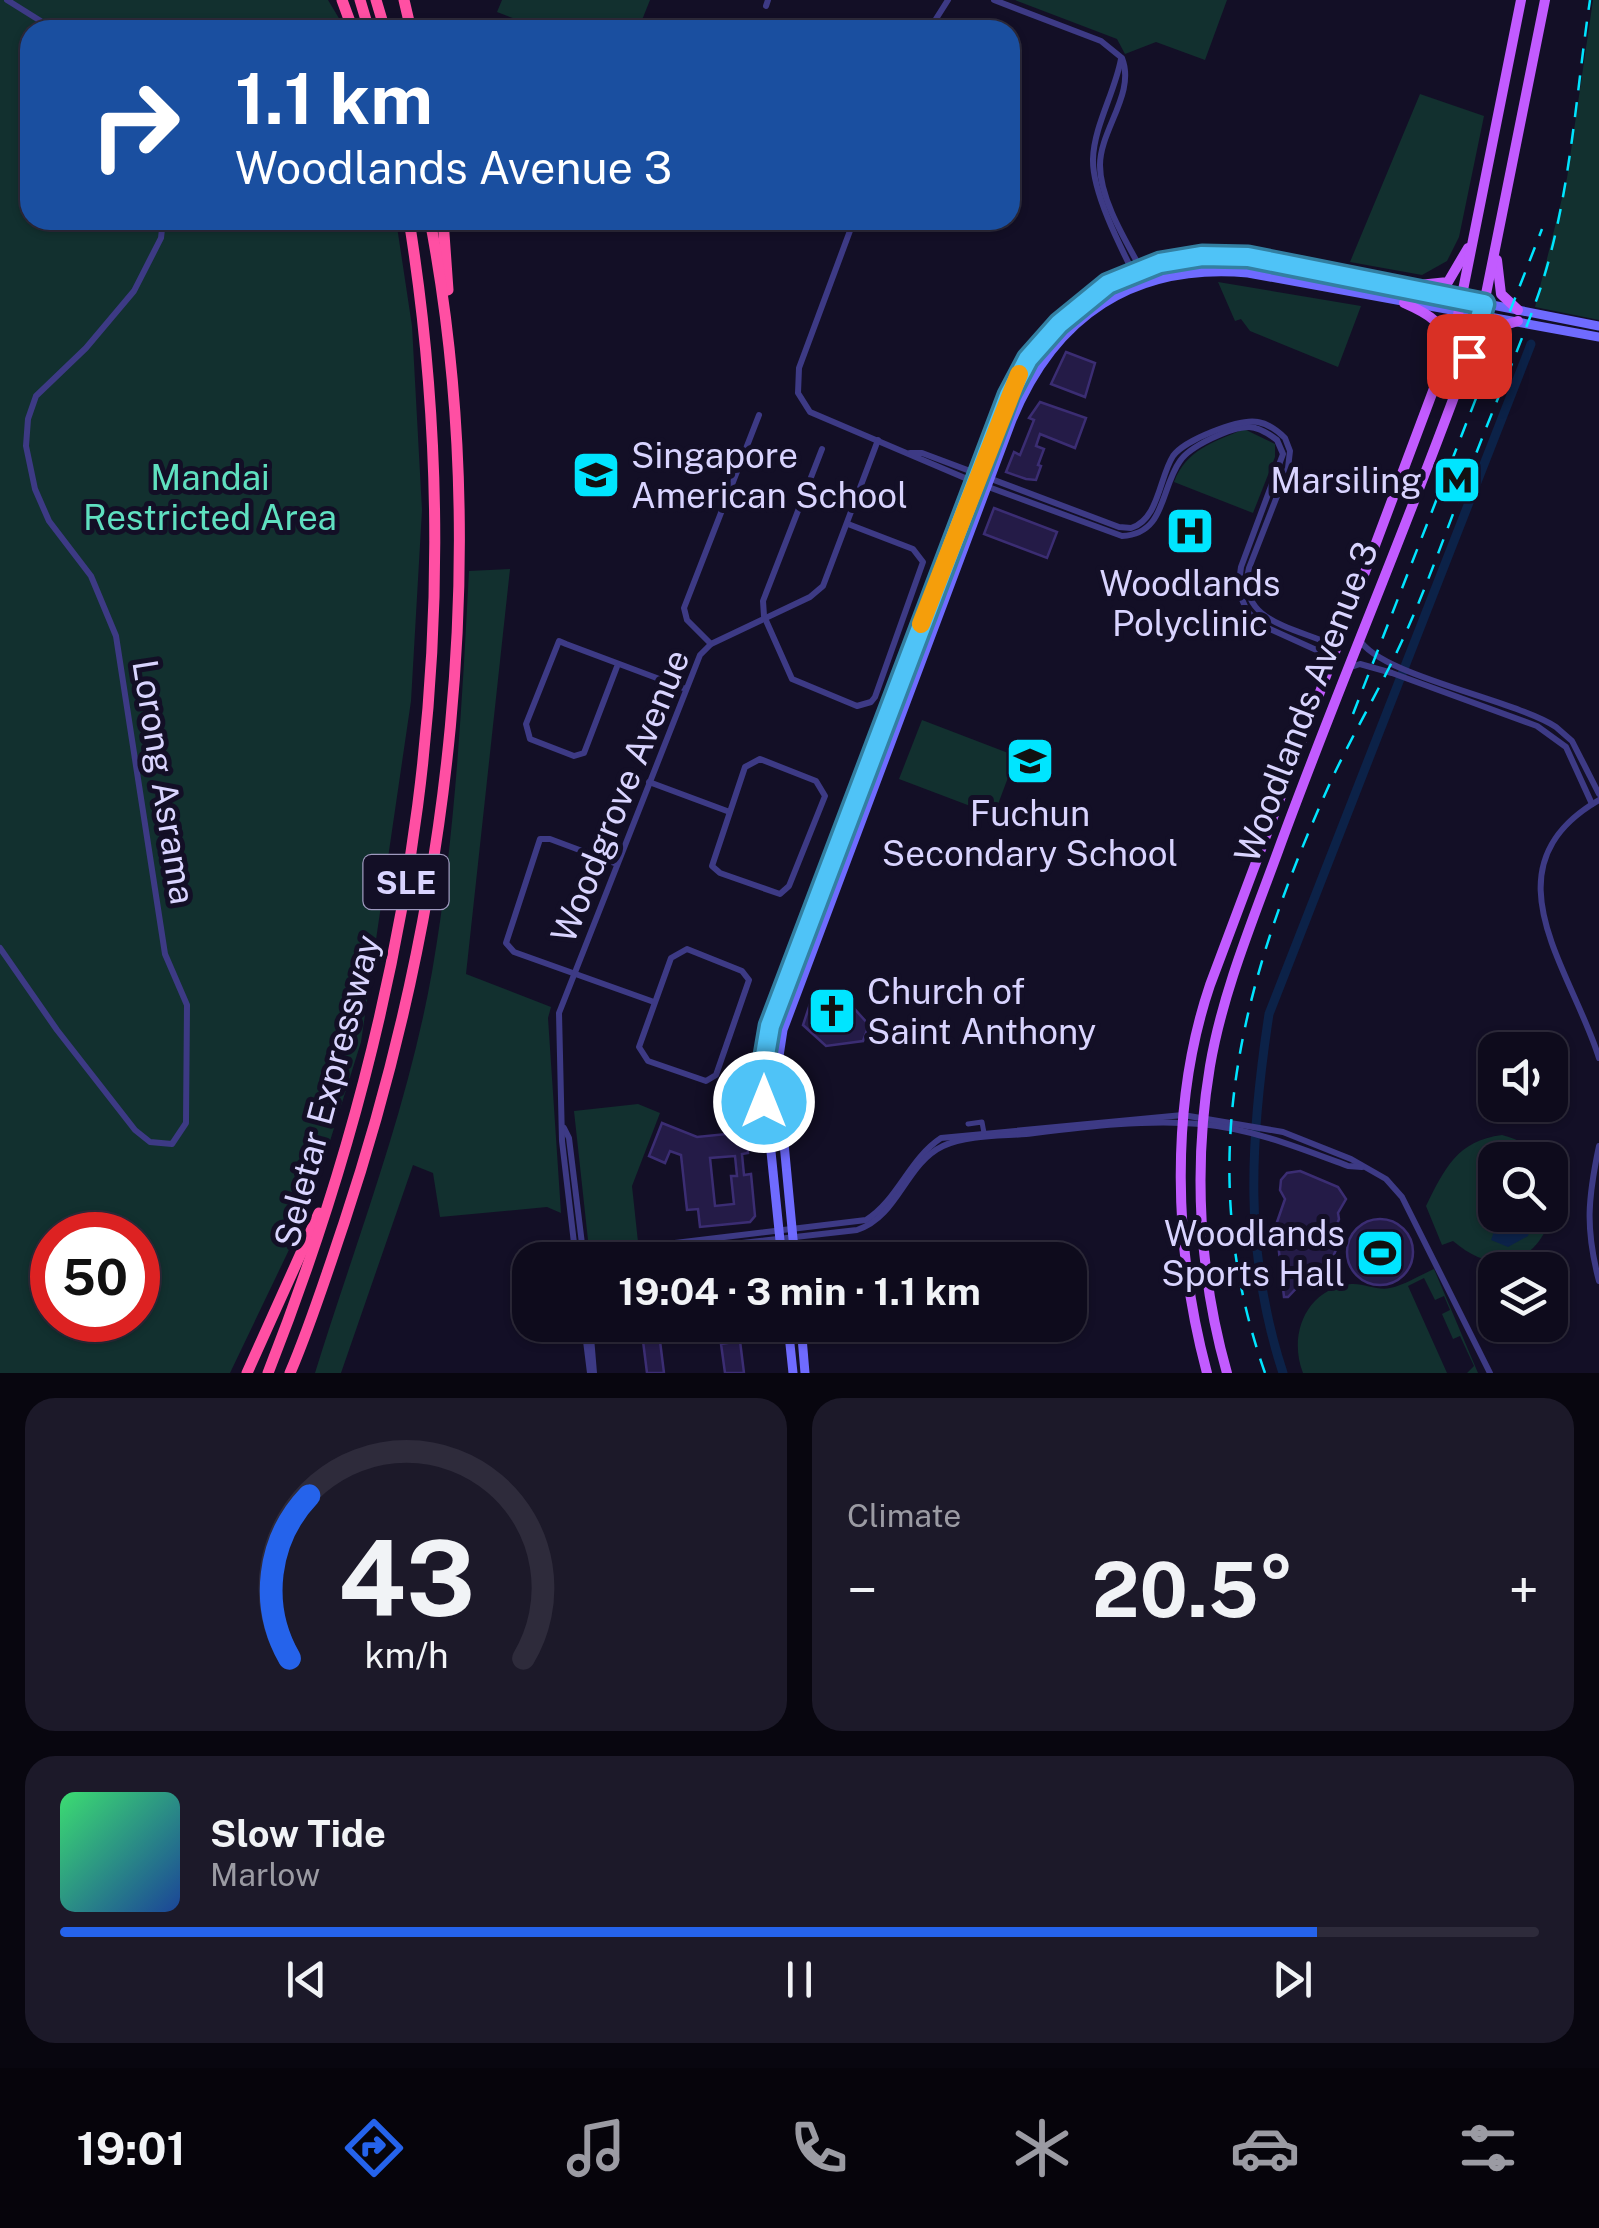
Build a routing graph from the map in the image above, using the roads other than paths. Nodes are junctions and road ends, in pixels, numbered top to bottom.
1 (6, 0) edge
2 (994, 0) edge
3 (1521, 0) edge
4 (1545, 0) edge
5 (38, 20) edge
6 (1478, 218) junction
7 (162, 230) edge
8 (411, 230) edge
9 (432, 230) edge
10 (444, 230) edge
11 (850, 230) edge
12 (1498, 234) junction
13 (1137, 271) junction
14 (1144, 284) junction
15 (1410, 286) junction
16 (1464, 299) junction
17 (1404, 303) junction
18 (446, 308) junction
19 (1482, 310) junction
20 (1460, 313) junction
21 (1518, 316) junction
22 (1599, 326) edge
23 (1599, 337) edge
24 (1469, 356) junction
25 (1446, 357) junction
26 (759, 415) dead end
27 (878, 440) junction
28 (822, 450) dead end
29 (977, 478) junction
30 (988, 482) junction
31 (848, 524) junction
32 (764, 616) junction
33 (1340, 637) junction
34 (1358, 638) junction
35 (711, 644) junction
36 (1330, 663) junction
37 (618, 664) junction
38 (1347, 669) junction
39 (1393, 669) junction
40 (1416, 677) junction
41 (686, 690) junction
42 (650, 782) junction
43 (1597, 799) edge
44 (728, 811) junction
45 (617, 864) junction
46 (0, 948) edge
47 (574, 974) junction
48 (654, 1002) junction
49 (1599, 1058) edge
50 (1183, 1119) junction
51 (1207, 1120) junction
52 (968, 1124) dead end
53 (984, 1133) junction
54 (1599, 1146) edge
55 (338, 1168) junction
56 (793, 1233) junction
57 (779, 1234) junction
58 (580, 1242) edge
59 (711, 1242) edge
60 (780, 1242) edge
61 (794, 1242) edge
62 (1599, 1281) edge
63 (589, 1342) edge
64 (790, 1342) edge
65 (802, 1342) edge
66 (247, 1373) edge
67 (268, 1373) edge
68 (294, 1373) edge
69 (592, 1373) edge
70 (793, 1373) edge
71 (805, 1373) edge
72 (1208, 1373) edge
73 (1227, 1373) edge
74 (1490, 1373) edge

1 - 5 street
2 - 13 street
3 - 6 main road, Woodlands Avenue 3
4 - 12 main road, Woodlands Avenue 3
6 - 15 main road
6 - 16 main road, Woodlands Avenue 3
7 - 46 street, Lorong Asrama
8 - 55 highway, Seletar Expressway / SLE
9 - 18 highway, Seletar Expressway / SLE
10 - 18 highway
11 - 27 street
12 - 19 main road, Woodlands Avenue 3
12 - 21 main road
13 - 14 street
13 - 15 main road
13 - 29 main road
14 - 17 main road
14 - 30 main road
15 - 16 main road
16 - 19 main road
16 - 20 main road, Woodlands Avenue 3
17 - 20 main road
17 - 25 main road
18 - 68 highway, Seletar Expressway / SLE
19 - 20 main road
19 - 21 main road
19 - 24 main road, Woodlands Avenue 3
20 - 25 main road, Woodlands Avenue 3
21 - 22 main road
21 - 23 main road
21 - 24 main road
24 - 34 main road, Woodlands Avenue 3
25 - 33 main road, Woodlands Avenue 3
26 - 35 street
27 - 29 street
27 - 31 street, Woodgrove Avenue
28 - 32 street
29 - 30 street
29 - 57 main road
30 - 33 street
30 - 36 street
30 - 56 main road
31 - 32 street, Woodgrove Avenue
31 - 32 street
32 - 35 street, Woodgrove Avenue
33 - 36 main road, Woodlands Avenue 3
34 - 38 main road, Woodlands Avenue 3
34 - 39 street
35 - 41 street, Woodgrove Avenue
36 - 50 main road, Woodlands Avenue 3
37 - 37 street
37 - 41 street
38 - 39 street
38 - 51 main road, Woodlands Avenue 3
39 - 40 street
40 - 43 street
40 - 43 street
41 - 42 street, Woodgrove Avenue
42 - 44 street
42 - 45 street, Woodgrove Avenue
43 - 49 street
44 - 44 street
45 - 47 street, Woodgrove Avenue
45 - 47 street
47 - 48 street
47 - 58 street, Woodgrove Avenue
48 - 48 street
50 - 51 street
50 - 53 street
50 - 56 street
50 - 72 main road, Woodlands Avenue 3
51 - 73 main road
51 - 74 street
52 - 53 street
53 - 56 street
54 - 62 street
55 - 66 highway
55 - 67 highway, Seletar Expressway / SLE
56 - 57 street
56 - 61 main road
57 - 59 street
57 - 60 main road
63 - 69 street
64 - 70 main road
65 - 71 main road

